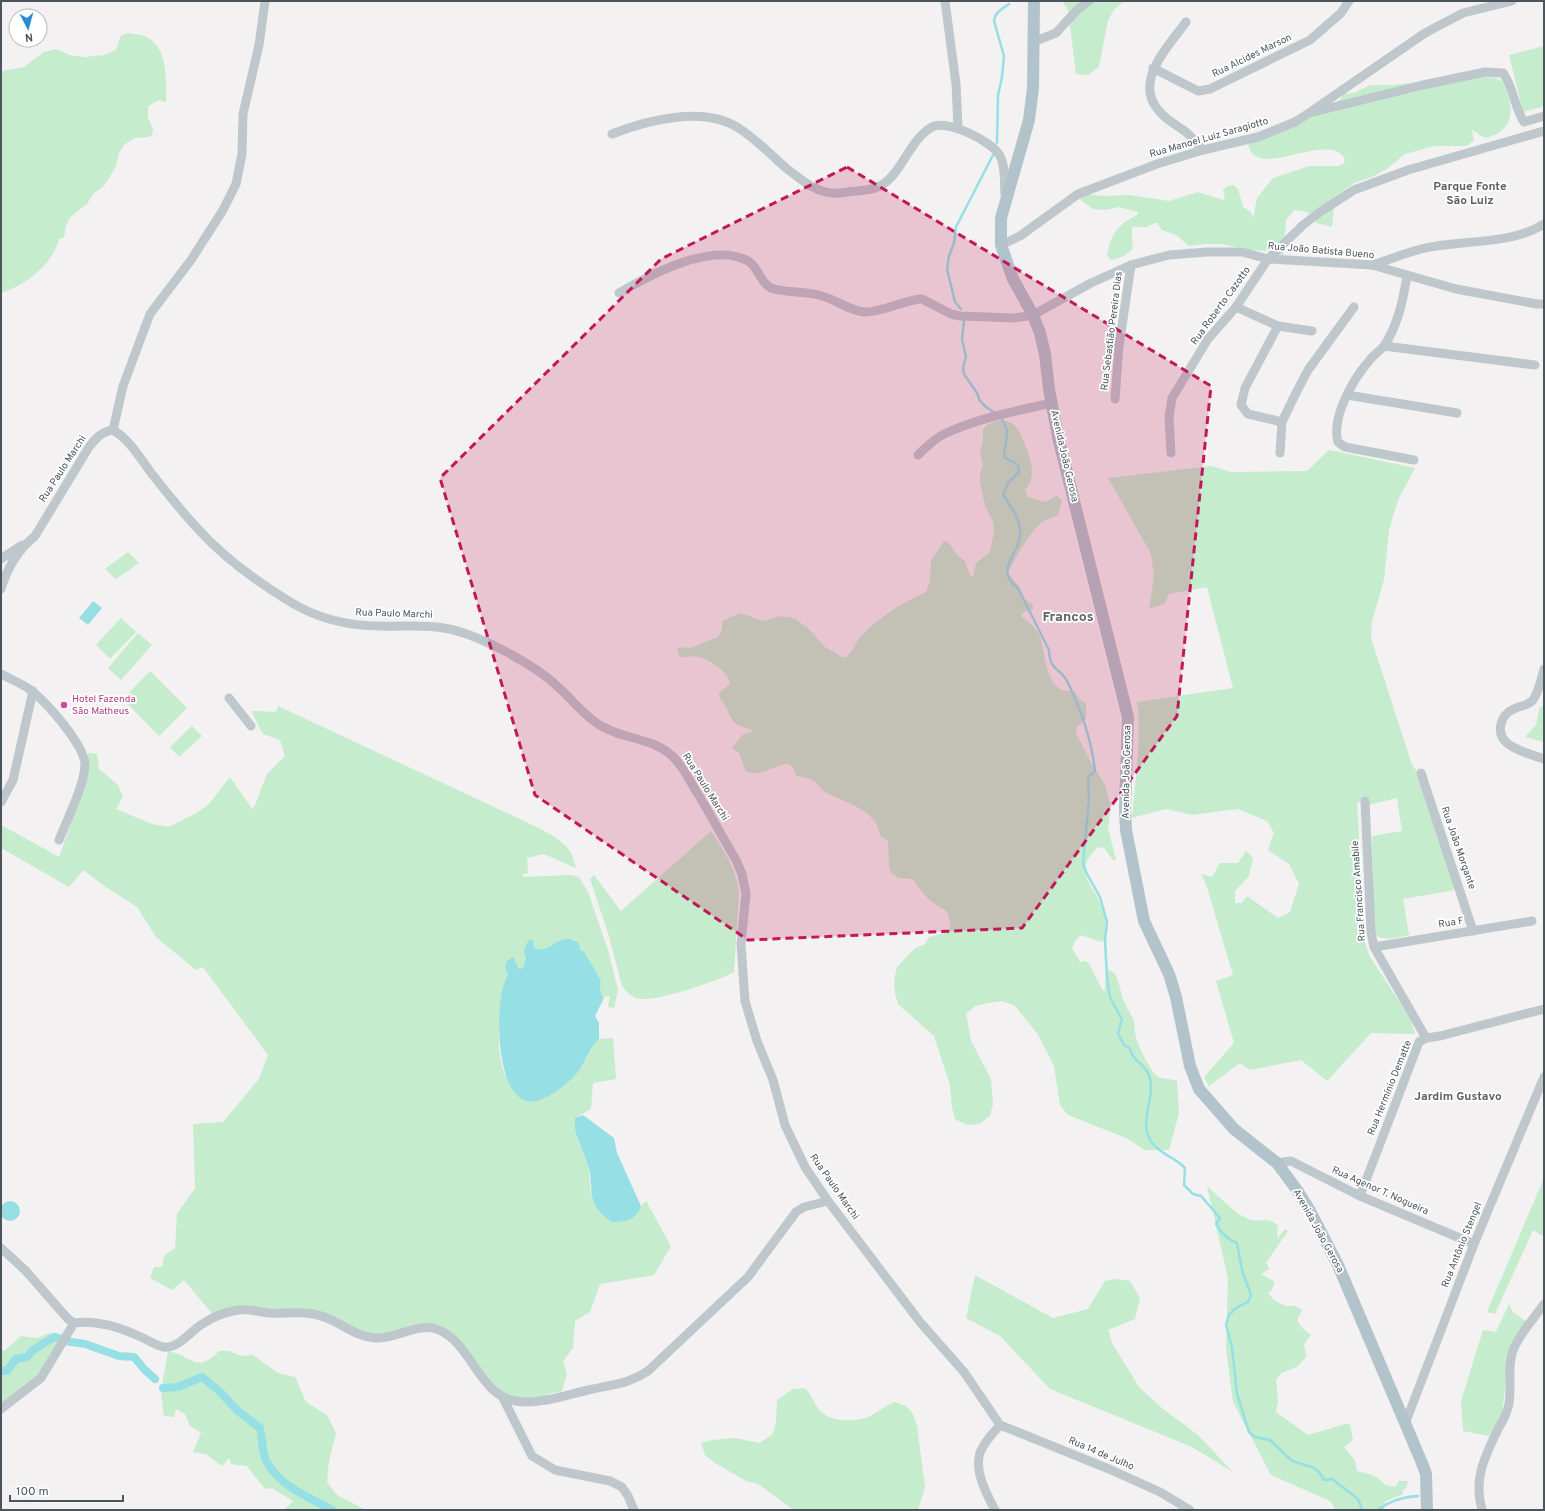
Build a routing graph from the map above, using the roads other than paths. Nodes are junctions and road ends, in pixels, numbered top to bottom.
1 (265, 1) edge
2 (945, 1) edge
3 (1034, 1) edge
4 (1089, 1) edge
5 (1349, 1) edge
6 (1512, 1) edge
7 (1496, 2) edge
8 (1186, 22) dead end
9 (1033, 42) junction
10 (1154, 68) junction
11 (1309, 113) junction
12 (1544, 116) edge
13 (1524, 122) junction
14 (958, 128) junction
15 (1544, 131) edge
16 (612, 134) dead end
17 (1512, 140) junction
18 (1203, 150) junction
19 (1006, 202) junction
20 (1544, 224) edge
21 (1001, 244) junction
22 (1268, 259) junction
23 (1131, 265) junction
24 (1372, 265) junction
25 (1407, 276) junction
26 (619, 293) dead end
27 (1544, 304) edge
28 (1236, 307) junction
29 (1354, 307) dead end
30 (1033, 316) junction
31 (1278, 326) junction
32 (1312, 331) dead end
33 (1384, 346) junction
34 (1535, 365) dead end
35 (1347, 396) junction
36 (1115, 399) dead end
37 (1052, 403) junction
38 (1457, 413) dead end
39 (1282, 422) junction
40 (113, 430) junction
41 (1280, 453) dead end
42 (1171, 454) dead end
43 (918, 455) dead end
44 (1414, 460) dead end
45 (27, 542) junction
46 (1, 559) edge
47 (1, 589) edge
48 (1544, 669) edge
49 (1, 674) edge
50 (33, 691) junction
51 (229, 698) dead end
52 (251, 726) dead end
53 (1544, 759) edge
54 (1421, 773) dead end
55 (1365, 801) dead end
56 (1, 802) edge
57 (59, 840) dead end
58 (1532, 921) dead end
59 (1473, 931) junction
60 (1374, 947) junction
61 (1544, 1009) edge
62 (1426, 1038) junction
63 (1544, 1077) edge
64 (1277, 1163) junction
65 (1360, 1196) junction
66 (828, 1201) junction
67 (1474, 1244) junction
68 (1, 1248) edge
69 (1544, 1304) edge
70 (74, 1323) junction
71 (502, 1396) junction
72 (1, 1409) edge
73 (1405, 1424) junction
74 (1000, 1425) junction
75 (634, 1510) edge
76 (995, 1510) edge
77 (1190, 1510) edge
78 (1428, 1510) edge
79 (1482, 1510) edge

1 - 40 street
2 - 14 street
3 - 9 main road, Avenida João Gerosa
4 - 9 street
5 - 10 street, Rua Alcides Marson
6 - 7 street
7 - 11 street
8 - 10 street
9 - 19 main road, Avenida João Gerosa
10 - 18 street
11 - 13 street, Rua Manoel Luiz Saragiotto
11 - 18 street, Rua Manoel Luiz Saragiotto
12 - 13 street
13 - 17 street
14 - 16 street
14 - 19 street
15 - 17 street, Rua Roberto Cazotto
17 - 22 street, Rua Roberto Cazotto
18 - 21 street, Rua Manoel Luiz Saragiotto
19 - 21 main road, Avenida João Gerosa
20 - 24 street
21 - 30 main road, Avenida João Gerosa
22 - 23 street, Rua João Batista Bueno
22 - 24 street, Rua João Batista Bueno
22 - 28 street, Rua Roberto Cazotto
23 - 30 street, Rua João Batista Bueno
23 - 36 street, Rua Sebastião Pereira Dias
24 - 25 street, Rua João Batista Bueno
25 - 27 street, Rua João Batista Bueno
25 - 33 street
26 - 30 street
28 - 31 street
28 - 42 street, Rua Roberto Cazotto
29 - 39 street
30 - 37 main road, Avenida João Gerosa
31 - 32 street
31 - 39 street
33 - 34 street
33 - 35 street
35 - 38 street
35 - 44 street
37 - 43 street
37 - 64 main road, Avenida João Gerosa
39 - 41 street
40 - 45 street, Rua Paulo Marchi
40 - 66 street, Rua Paulo Marchi
45 - 46 street
45 - 47 street, Rua Paulo Marchi
48 - 53 street
49 - 50 street
50 - 56 street
50 - 57 street
51 - 52 street
54 - 59 street, Rua João Morgante
55 - 60 street, Rua Francisco Amabile
58 - 59 street, Rua F
59 - 60 street, Rua F
60 - 62 street, Rua Francisco Amabile
61 - 62 street, Rua Hermínio Dematte
62 - 65 street, Rua Hermínio Dematte
63 - 67 street, Rua Antônio Stengel
64 - 65 street, Rua Agenor T. Nogueira
64 - 73 main road, Avenida João Gerosa
65 - 67 street, Rua Agenor T. Nogueira
66 - 71 street
66 - 74 street, Rua Paulo Marchi
67 - 73 street, Rua Antônio Stengel
68 - 70 street
69 - 79 street
70 - 71 street
70 - 72 street
71 - 75 street
73 - 78 main road, Avenida João Gerosa
74 - 76 street
74 - 77 street, Rua 14 de Julho

